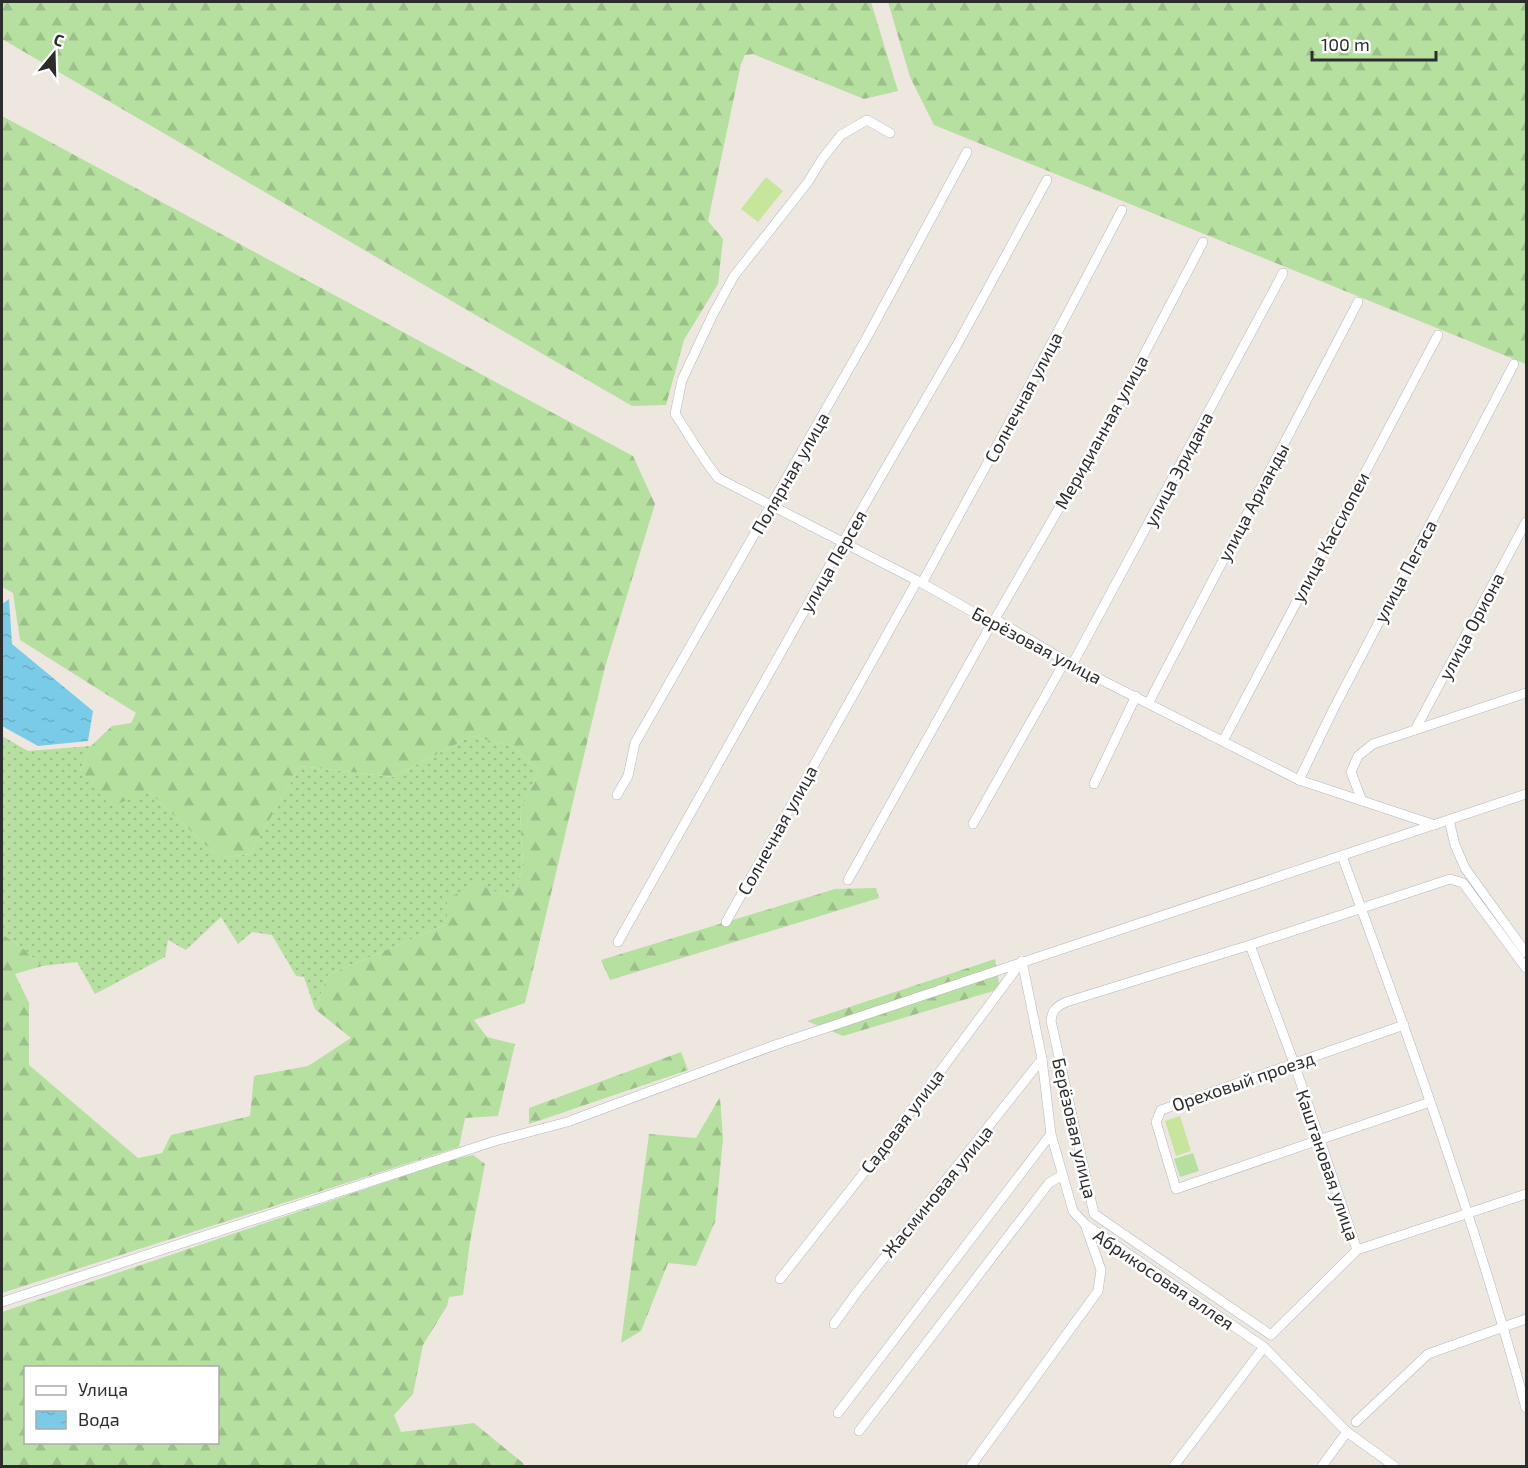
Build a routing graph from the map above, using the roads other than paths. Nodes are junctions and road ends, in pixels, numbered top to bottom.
1 (890, 133) dead end
2 (966, 153) dead end
3 (1047, 180) dead end
4 (1122, 210) dead end
5 (1203, 242) dead end
6 (1283, 273) dead end
7 (1358, 302) dead end
8 (1438, 335) dead end
9 (1515, 364) dead end
10 (772, 505) junction
11 (1527, 522) edge
12 (843, 542) junction
13 (919, 582) junction
14 (993, 621) junction
15 (1068, 663) junction
16 (1527, 693) edge
17 (1136, 696) junction
18 (1149, 702) junction
19 (1415, 730) junction
20 (1223, 741) junction
21 (1299, 780) junction
22 (1094, 784) dead end
23 (1527, 794) edge
24 (617, 795) dead end
25 (1362, 801) junction
26 (1449, 820) junction
27 (973, 824) dead end
28 (1435, 825) junction
29 (1342, 856) junction
30 (848, 880) dead end
31 (1361, 907) junction
32 (726, 922) dead end
33 (618, 942) dead end
34 (1250, 945) junction
35 (1527, 952) edge
36 (1022, 961) junction
37 (1527, 968) edge
38 (1404, 1025) junction
39 (1042, 1059) junction
40 (1294, 1063) junction
41 (1430, 1102) junction
42 (1051, 1134) junction
43 (1320, 1139) junction
44 (1061, 1176) junction
45 (1527, 1194) edge
46 (1468, 1215) junction
47 (1085, 1224) junction
48 (1357, 1250) junction
49 (780, 1279) dead end
50 (2, 1302) edge
51 (1527, 1319) edge
52 (834, 1324) dead end
53 (1504, 1327) junction
54 (1264, 1347) junction
55 (1527, 1408) edge
56 (838, 1413) dead end
57 (1356, 1422) dead end
58 (859, 1431) dead end
59 (1347, 1432) junction
60 (972, 1467) edge
61 (1174, 1467) edge
62 (1322, 1467) edge
63 (1394, 1467) edge

1 - 10 street, Берёзовая улица
2 - 10 street, Полярная улица
3 - 12 street, улица Персея
4 - 13 street, Солнечная улица
5 - 14 street, Меридианная улица
6 - 15 street, улица Эридана
7 - 18 street, улица Арианды
8 - 20 street, улица Кассиопеи
9 - 21 street, улица Пегаса
10 - 12 street, Берёзовая улица
10 - 24 street, Полярная улица
11 - 19 street, улица Ориона
12 - 13 street, Берёзовая улица
12 - 33 street, улица Персея
13 - 14 street, Берёзовая улица
13 - 32 street, Солнечная улица
14 - 15 street, Берёзовая улица
14 - 30 street, Меридианная улица
15 - 17 street, Берёзовая улица
15 - 27 street, улица Эридана
16 - 19 street
17 - 18 street, Берёзовая улица
17 - 22 street
18 - 20 street, Берёзовая улица
19 - 25 street
20 - 21 street, Берёзовая улица
21 - 25 street, Берёзовая улица
23 - 26 street
25 - 28 street, Берёзовая улица
26 - 28 street
26 - 35 street
28 - 29 street
29 - 31 street
29 - 36 street
31 - 34 street, Берёзовая улица
31 - 37 street, Берёзовая улица
31 - 38 street
34 - 40 street, Каштановая улица
34 - 48 street, Берёзовая улица
36 - 39 street, Абрикосовая аллея
36 - 49 street, Садовая улица
36 - 50 street
38 - 40 street, Ореховый проезд
38 - 41 street
39 - 42 street, Абрикосовая аллея
39 - 52 street, Жасминовая улица
40 - 43 street, Каштановая улица
40 - 43 street, Ореховый проезд
41 - 43 street
41 - 46 street
42 - 44 street, Абрикосовая аллея
42 - 56 street
43 - 48 street, Каштановая улица
44 - 47 street, Абрикосовая аллея
44 - 58 street
45 - 46 street
46 - 48 street
46 - 53 street
47 - 54 street, Абрикосовая аллея
47 - 60 street
51 - 53 street
53 - 55 street
53 - 57 street
54 - 59 street, Абрикосовая аллея
54 - 61 street
59 - 62 street
59 - 63 street, Абрикосовая аллея

